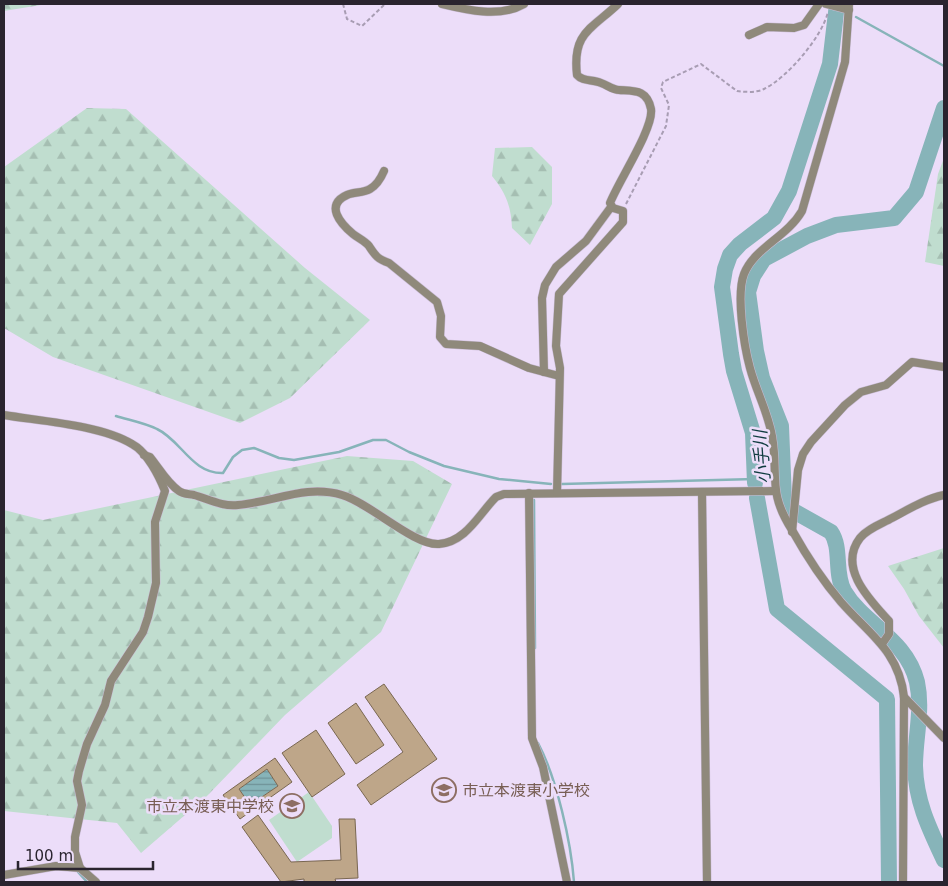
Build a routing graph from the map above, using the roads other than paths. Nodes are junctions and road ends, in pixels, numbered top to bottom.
1 (442, 4) edge
2 (524, 4) edge
3 (618, 4) edge
4 (819, 4) edge
5 (829, 5) edge
6 (847, 7) edge
7 (749, 35) dead end
8 (384, 171) dead end
9 (611, 207) junction
10 (944, 367) edge
11 (544, 372) junction
12 (559, 376) junction
13 (4, 415) edge
14 (144, 455) junction
15 (775, 491) junction
16 (702, 492) junction
17 (557, 493) junction
18 (529, 494) junction
19 (944, 495) edge
20 (792, 532) junction
21 (886, 640) junction
22 (904, 697) junction
23 (944, 738) edge
24 (80, 868) junction
25 (4, 875) edge
26 (96, 882) edge
27 (567, 882) edge
28 (707, 882) edge
29 (903, 882) edge

1 - 2 street
3 - 9 street
4 - 7 street
5 - 6 street
6 - 15 street
8 - 11 street
9 - 11 street
9 - 12 street
10 - 20 street
11 - 12 street
12 - 17 street
13 - 14 street
14 - 18 street
14 - 24 street
15 - 16 street
15 - 20 street
16 - 17 street
16 - 28 street
17 - 18 street
18 - 27 street
19 - 21 street
20 - 21 street
21 - 22 street
22 - 23 street
22 - 29 street
24 - 25 street
24 - 26 street

